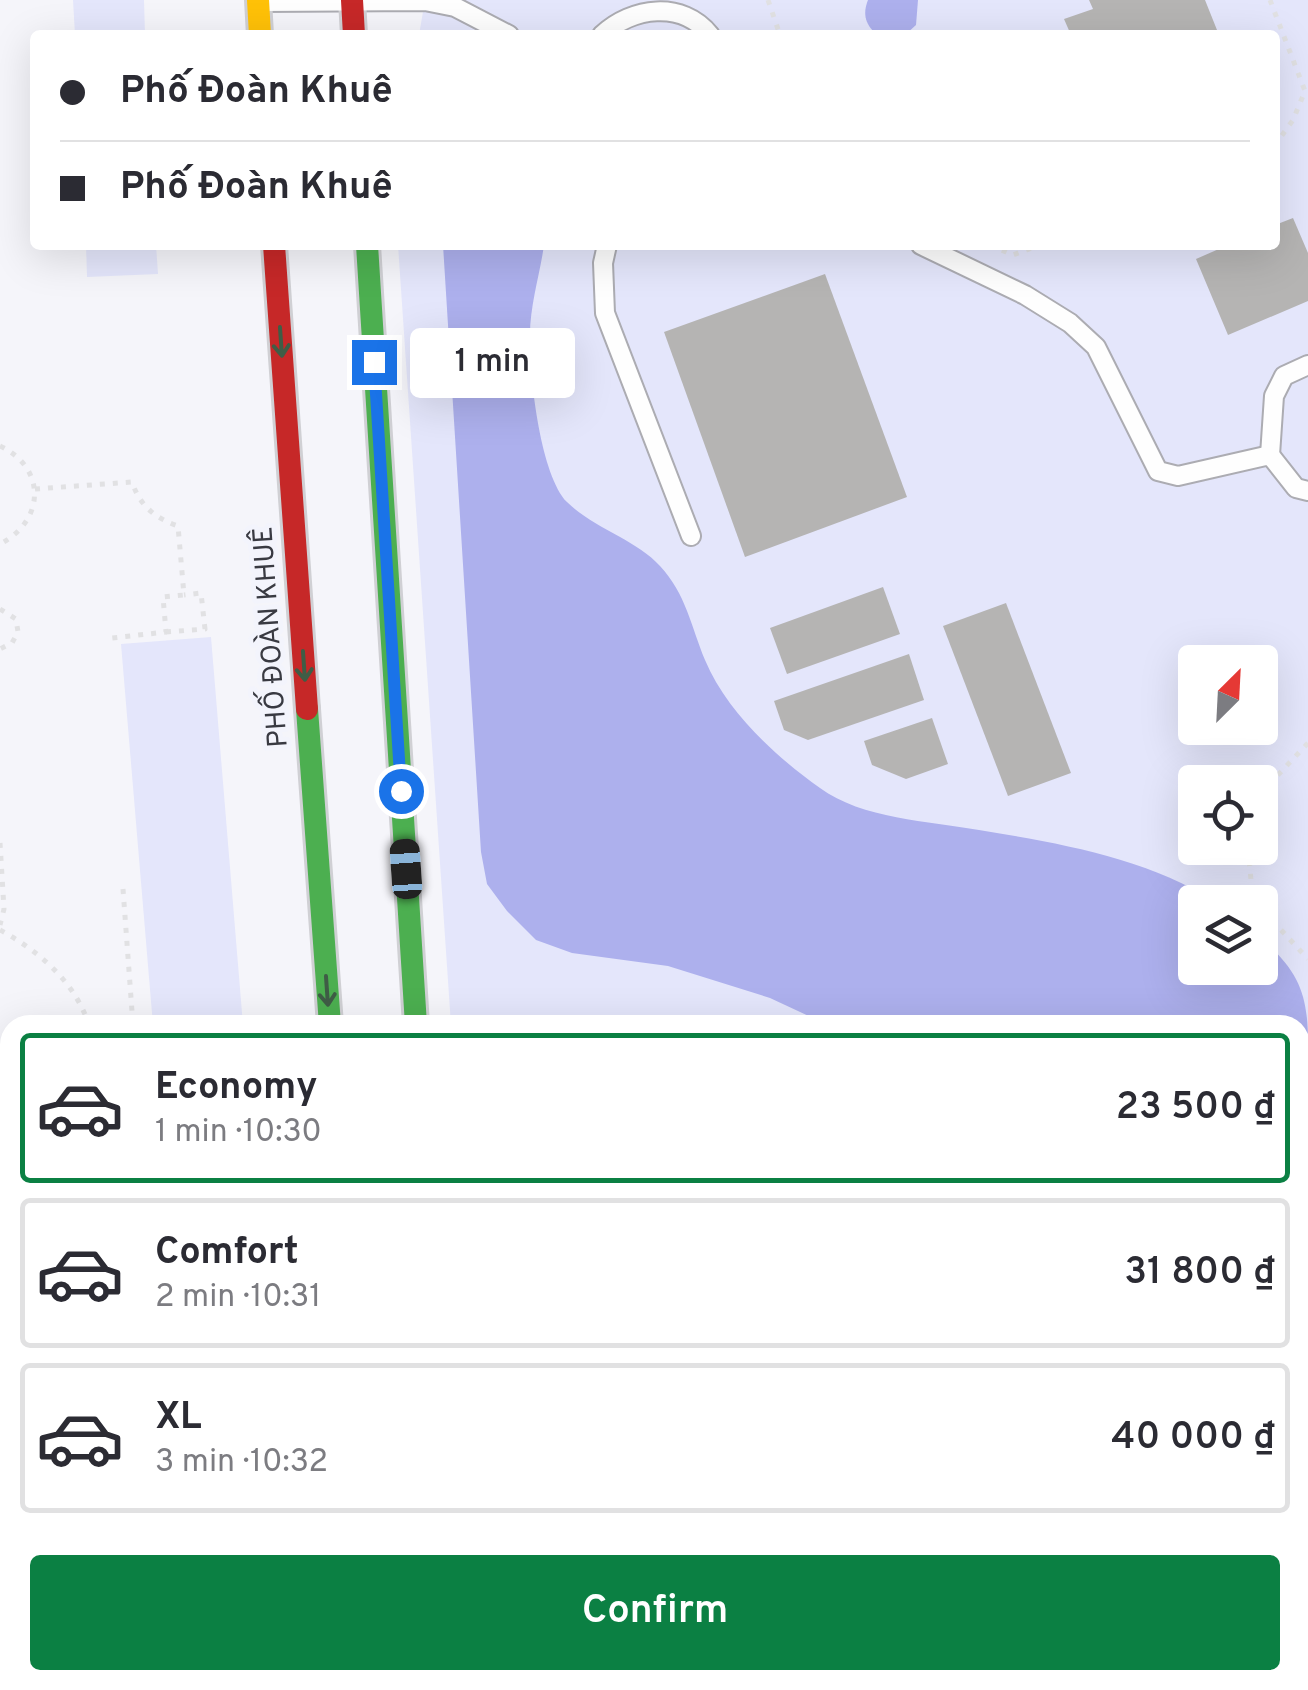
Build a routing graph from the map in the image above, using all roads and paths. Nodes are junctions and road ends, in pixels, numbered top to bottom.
1 (768, 0) edge
2 (1270, 0) edge
3 (258, 1) edge
4 (352, 1) edge
5 (636, 7) edge
6 (260, 30) edge
7 (354, 30) edge
8 (499, 30) edge
9 (607, 30) edge
10 (704, 30) edge
11 (778, 30) edge
12 (1280, 137) edge
13 (274, 250) edge
14 (367, 250) edge
15 (607, 250) edge
16 (932, 250) edge
17 (1002, 250) edge
18 (1026, 250) edge
19 (1308, 365) edge
20 (0, 446) edge
21 (1270, 455) junction
22 (35, 490) junction
23 (1308, 491) edge
24 (691, 536) dead end
25 (0, 544) edge
26 (184, 595) junction
27 (0, 608) edge
28 (166, 632) junction
29 (112, 638) dead end
30 (0, 649) edge
31 (1308, 743) edge
32 (1278, 775) edge
33 (0, 844) edge
34 (1250, 865) edge
35 (123, 889) dead end
36 (0, 928) edge
37 (1308, 959) edge
38 (86, 1015) edge
39 (132, 1015) edge
40 (329, 1015) edge
41 (415, 1015) edge

1 - 11 path
2 - 12 path
3 - 4 lane
3 - 6 main road
4 - 7 main road
4 - 8 lane
5 - 9 lane
5 - 10 lane
13 -> 40 main road, PHỐ ĐOÀN KHUÊ
14 - 41 main road
15 - 24 lane
16 - 21 lane
17 - 18 path
19 - 21 lane
20 - 22 path
21 - 23 lane
22 - 25 path
22 - 26 path
26 - 28 path
26 - 28 path
27 - 30 path
28 - 29 path
31 - 32 path
33 - 36 path
34 - 37 path
35 - 39 path
36 - 38 path

